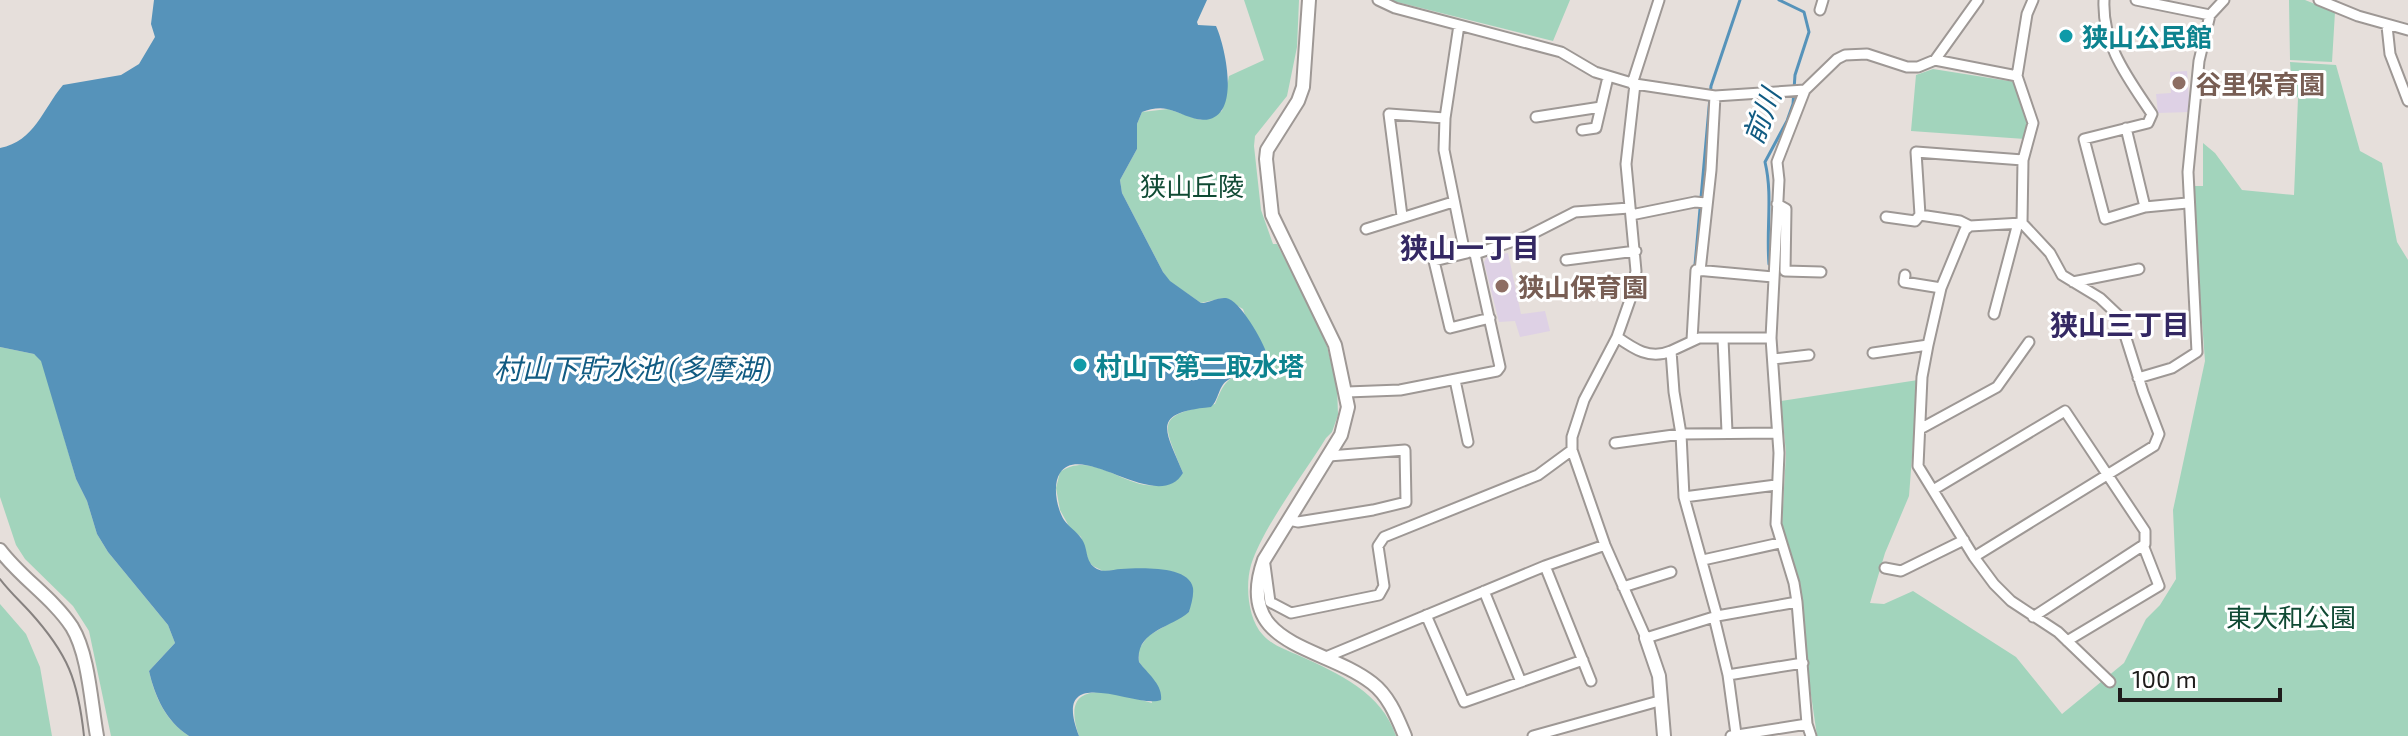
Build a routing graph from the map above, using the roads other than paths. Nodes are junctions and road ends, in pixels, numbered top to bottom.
1 (1309, 0) edge
2 (1378, 0) edge
3 (1659, 0) edge
4 (1978, 0) edge
5 (2033, 0) edge
6 (2104, 0) edge
7 (2136, 0) edge
8 (2224, 0) edge
9 (2319, 0) edge
10 (2210, 15) junction
11 (1459, 25) junction
12 (2387, 26) junction
13 (2408, 30) edge
14 (1935, 60) junction
15 (2017, 76) junction
16 (1608, 77) junction
17 (2403, 78) edge
18 (1633, 84) junction
19 (1797, 91) junction
20 (1712, 95) junction
21 (2408, 101) edge
22 (1601, 107) junction
23 (1536, 117) dead end
24 (1445, 118) junction
25 (2126, 128) junction
26 (1582, 130) dead end
27 (2023, 160) junction
28 (1453, 202) junction
29 (1701, 203) junction
30 (2187, 203) junction
31 (1777, 204) junction
32 (2145, 207) junction
33 (1630, 211) junction
34 (1920, 215) junction
35 (1402, 216) junction
36 (1886, 217) dead end
37 (2020, 223) junction
38 (1970, 226) junction
39 (1366, 229) dead end
40 (1636, 251) junction
41 (1471, 254) junction
42 (1566, 260) dead end
43 (2139, 269) dead end
44 (1700, 271) junction
45 (1821, 272) dead end
46 (1905, 275) dead end
47 (1773, 277) junction
48 (2073, 282) junction
49 (1941, 288) junction
50 (1994, 314) dead end
51 (1490, 318) junction
52 (1617, 337) junction
53 (1771, 338) junction
54 (1723, 339) junction
55 (1692, 340) junction
56 (2029, 342) dead end
57 (1928, 345) junction
58 (1671, 351) junction
59 (1873, 353) dead end
60 (1809, 355) dead end
61 (1773, 359) junction
62 (2138, 378) junction
63 (1455, 380) junction
64 (1347, 392) junction
65 (1920, 429) junction
66 (1727, 432) junction
67 (1777, 433) junction
68 (1681, 434) junction
69 (1468, 442) dead end
70 (1615, 443) dead end
71 (1572, 450) junction
72 (1329, 456) junction
73 (2108, 474) junction
74 (1776, 485) junction
75 (1933, 490) junction
76 (1684, 497) junction
77 (1289, 520) junction
78 (1964, 540) junction
79 (1780, 543) junction
80 (1605, 545) junction
81 (2143, 545) junction
82 (0, 550) edge
83 (1974, 557) junction
84 (1264, 560) junction
85 (1703, 560) junction
86 (1545, 566) junction
87 (1885, 568) dead end
88 (1671, 572) dead end
89 (1623, 587) junction
90 (1484, 591) junction
91 (1797, 602) junction
92 (1426, 615) junction
93 (1716, 616) junction
94 (2033, 617) junction
95 (1646, 638) junction
96 (2067, 641) junction
97 (1326, 657) junction
98 (1583, 660) junction
99 (1803, 663) junction
100 (1728, 675) junction
101 (1591, 681) dead end
102 (1521, 682) junction
103 (2110, 682) dead end
104 (1659, 701) junction
105 (1807, 724) junction
106 (1733, 735) edge
107 (97, 736) edge
108 (1405, 736) edge
109 (1533, 736) edge
110 (1664, 736) edge
111 (1811, 736) edge

1 - 64 street
2 - 11 street
3 - 18 street
4 - 14 street
5 - 15 street
6 - 25 street
7 - 10 street
8 - 10 street
9 - 12 street
10 - 30 street
11 - 16 street
11 - 24 street
12 - 13 street
12 - 17 street
14 - 15 street
14 - 19 street
15 - 27 street
16 - 18 street
16 - 22 street
17 - 21 street
18 - 20 street
18 - 33 street
19 - 20 street
19 - 31 street
20 - 29 street
22 - 23 street
22 - 26 street
24 - 28 street
24 - 35 street
25 - 32 street
25 - 32 street
27 - 34 street
27 - 37 street
28 - 35 street
28 - 41 street
29 - 33 street
29 - 44 street
30 - 32 street
30 - 62 street
31 - 45 street
31 - 47 street
33 - 40 street
33 - 41 street
34 - 36 street
34 - 38 street
35 - 39 street
37 - 38 street
37 - 48 street
37 - 50 street
38 - 49 street
40 - 42 street
40 - 52 street
41 - 51 street
41 - 51 street
43 - 48 street
44 - 47 street
44 - 55 street
46 - 49 street
47 - 53 street
48 - 62 street
49 - 57 street
51 - 63 street
52 - 58 street
52 - 71 street
53 - 54 street
53 - 61 street
54 - 55 street
54 - 66 street
55 - 58 street
56 - 65 street
57 - 59 street
57 - 65 street
58 - 68 street
60 - 61 street
61 - 67 street
62 - 73 street
63 - 64 street
63 - 69 street
64 - 72 street
65 - 75 street
66 - 67 street
66 - 68 street
67 - 74 street
68 - 70 street
68 - 76 street
71 - 80 street
71 - 84 street
72 - 77 street
72 - 77 street
73 - 75 street
73 - 81 street
73 - 83 street
74 - 76 street
74 - 79 street
75 - 78 street
76 - 85 street
77 - 84 street
78 - 83 street
78 - 87 street
79 - 85 street
79 - 91 street
80 - 86 street
80 - 89 street
81 - 94 street
81 - 96 street
82 - 107 street
83 - 94 street
84 - 97 street
85 - 93 street
86 - 90 street
86 - 98 street
88 - 89 street
89 - 95 street
90 - 92 street
90 - 102 street
91 - 93 street
91 - 99 street
92 - 97 street
92 - 102 street
93 - 95 street
93 - 100 street
94 - 96 street
95 - 104 street
96 - 103 street
97 - 108 street
98 - 101 street
98 - 102 street
99 - 100 street
99 - 105 street
100 - 106 street
104 - 109 street
104 - 110 street
105 - 106 street
105 - 111 street

